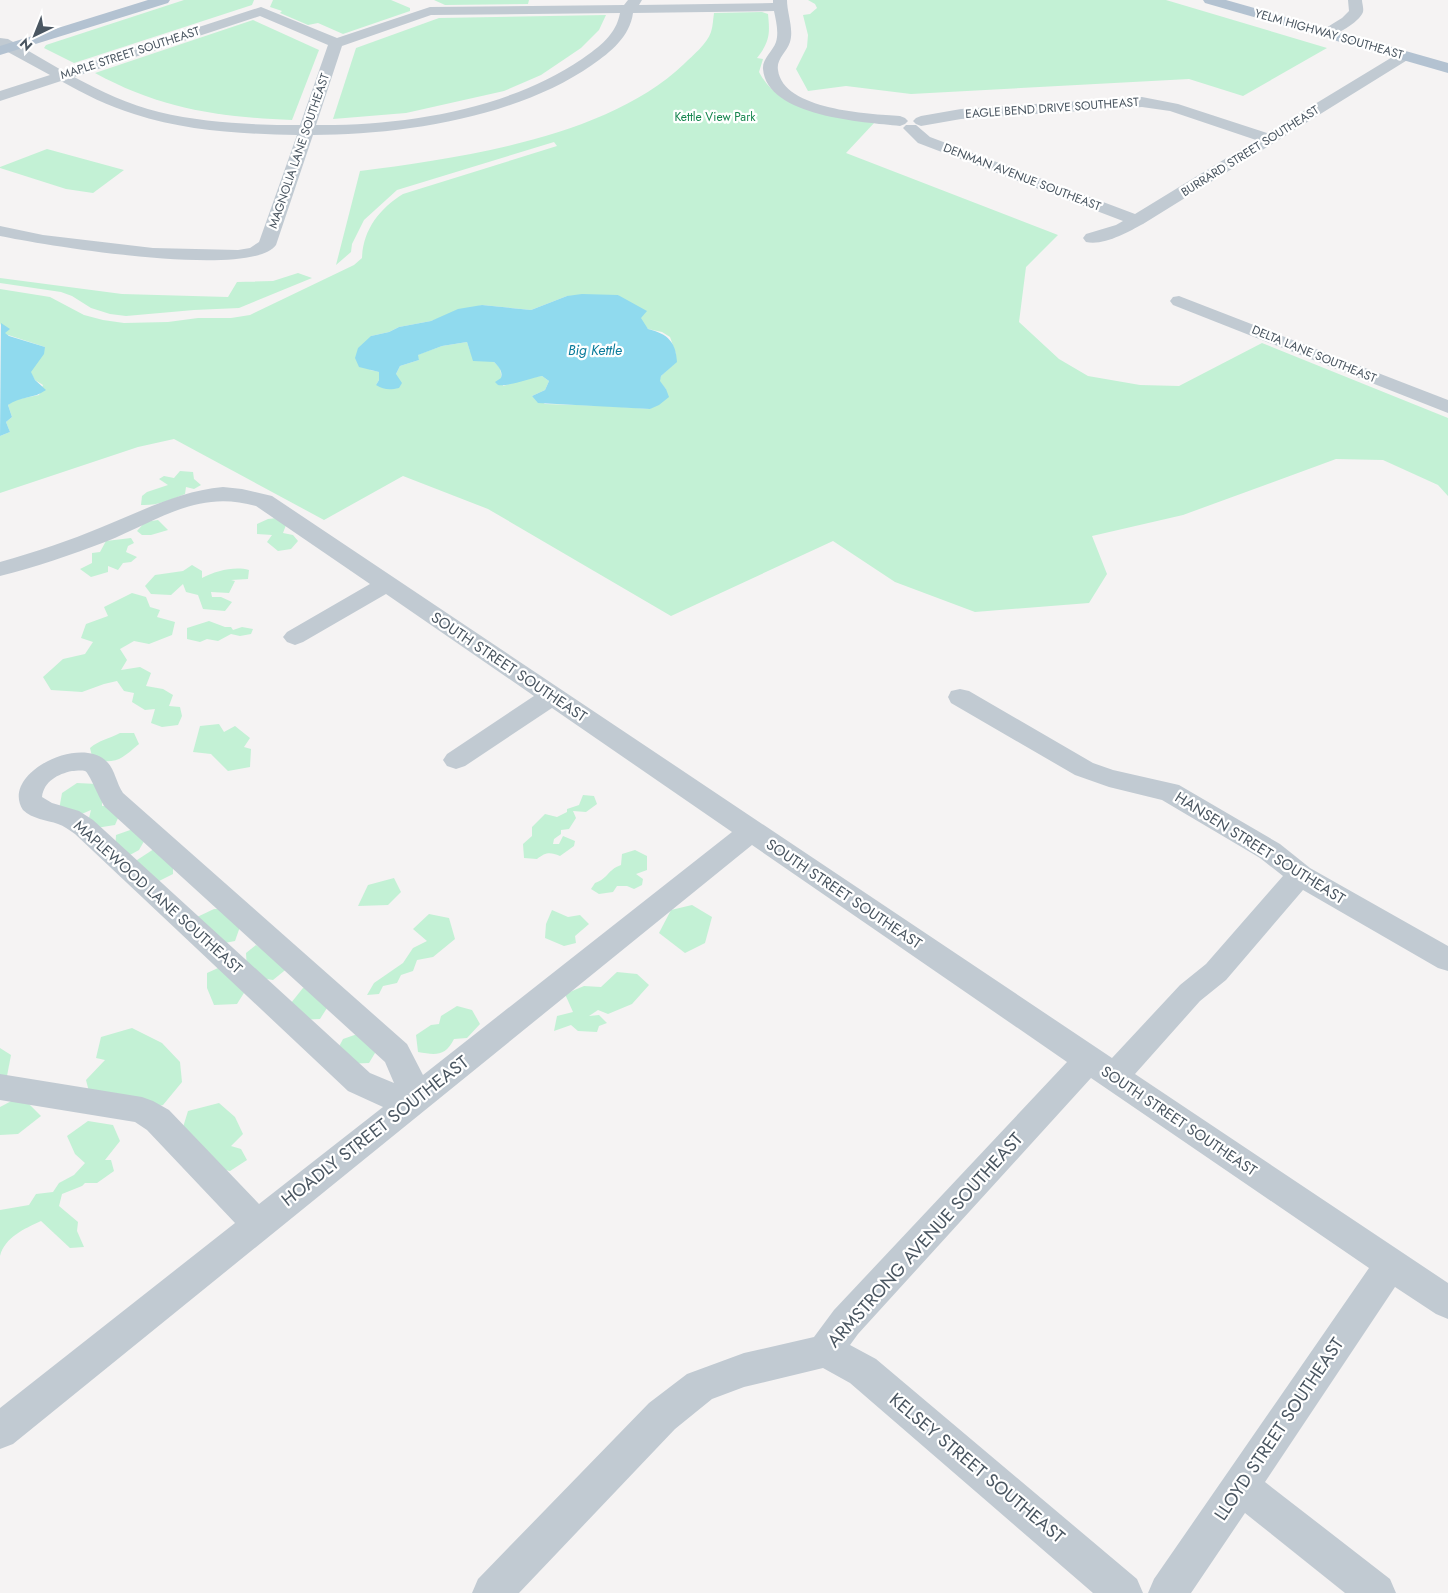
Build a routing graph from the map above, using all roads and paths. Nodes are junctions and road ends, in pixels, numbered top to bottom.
1 (135, 0) edge
2 (163, 0) edge
3 (1210, 0) edge
4 (1355, 0) edge
5 (411, 3) dead end
6 (628, 3) edge
7 (780, 4) edge
8 (262, 6) edge
9 (430, 11) junction
10 (1326, 34) junction
11 (336, 43) junction
12 (3, 46) edge
13 (1404, 56) junction
14 (1448, 68) edge
15 (62, 75) junction
16 (0, 96) edge
17 (911, 123) junction
18 (305, 131) junction
19 (1269, 139) junction
20 (1137, 220) junction
21 (0, 231) edge
22 (1092, 238) dead end
23 (1180, 301) dead end
24 (1448, 407) edge
25 (0, 569) edge
26 (387, 584) junction
27 (295, 637) dead end
28 (552, 696) junction
29 (960, 697) dead end
30 (456, 760) dead end
31 (751, 831) junction
32 (1300, 875) junction
33 (1448, 960) edge
34 (1102, 1068) junction
35 (0, 1087) edge
36 (413, 1101) junction
37 (257, 1224) junction
38 (1390, 1264) junction
39 (1448, 1303) edge
40 (826, 1351) junction
41 (0, 1431) edge
42 (1240, 1486) junction
43 (492, 1593) edge
44 (1123, 1593) edge
45 (1168, 1593) edge
46 (1376, 1593) edge

1 - 12 main road
2 - 12 main road
3 - 10 main road, YELM HIGHWAY SOUTHEAST
4 - 10 street
5 - 9 street
6 - 7 street
6 - 9 street
6 - 18 street
7 - 17 street, EAGLE BEND DRIVE SOUTHEAST
8 - 11 street
8 - 15 street, MAPLE STREET SOUTHEAST
9 - 11 street
10 - 13 main road, YELM HIGHWAY SOUTHEAST
11 - 18 street, MAGNOLIA LANE SOUTHEAST
12 - 15 street
13 - 14 main road, YELM HIGHWAY SOUTHEAST
13 - 19 street, BURRARD STREET SOUTHEAST
15 - 16 street, MAPLE STREET SOUTHEAST
15 - 18 street
17 - 19 street, EAGLE BEND DRIVE SOUTHEAST
17 - 20 street, DENMAN AVENUE SOUTHEAST
18 - 21 street, MAGNOLIA LANE SOUTHEAST
19 - 20 street, BURRARD STREET SOUTHEAST
20 - 22 street, BURRARD STREET SOUTHEAST
23 - 24 street, DELTA LANE SOUTHEAST
25 - 26 street, SOUTH STREET SOUTHEAST
26 - 27 street
26 - 28 street, SOUTH STREET SOUTHEAST
28 - 30 street
28 - 31 street, SOUTH STREET SOUTHEAST
29 - 32 street, HANSEN STREET SOUTHEAST
31 - 34 street, SOUTH STREET SOUTHEAST
31 - 36 street, HOADLY STREET SOUTHEAST
32 - 33 street, HANSEN STREET SOUTHEAST
32 - 34 street, ARMSTRONG AVENUE SOUTHEAST
34 - 38 street, SOUTH STREET SOUTHEAST
34 - 40 street, ARMSTRONG AVENUE SOUTHEAST
35 - 37 street
36 - 36 street, MAPLEWOOD LANE SOUTHEAST
36 - 37 street, HOADLY STREET SOUTHEAST
37 - 41 street, HOADLY STREET SOUTHEAST
38 - 39 street, SOUTH STREET SOUTHEAST
38 - 42 street, LLOYD STREET SOUTHEAST
40 - 43 street, ARMSTRONG AVENUE SOUTHEAST
40 - 44 street, KELSEY STREET SOUTHEAST
42 - 45 street, LLOYD STREET SOUTHEAST
42 - 46 street

